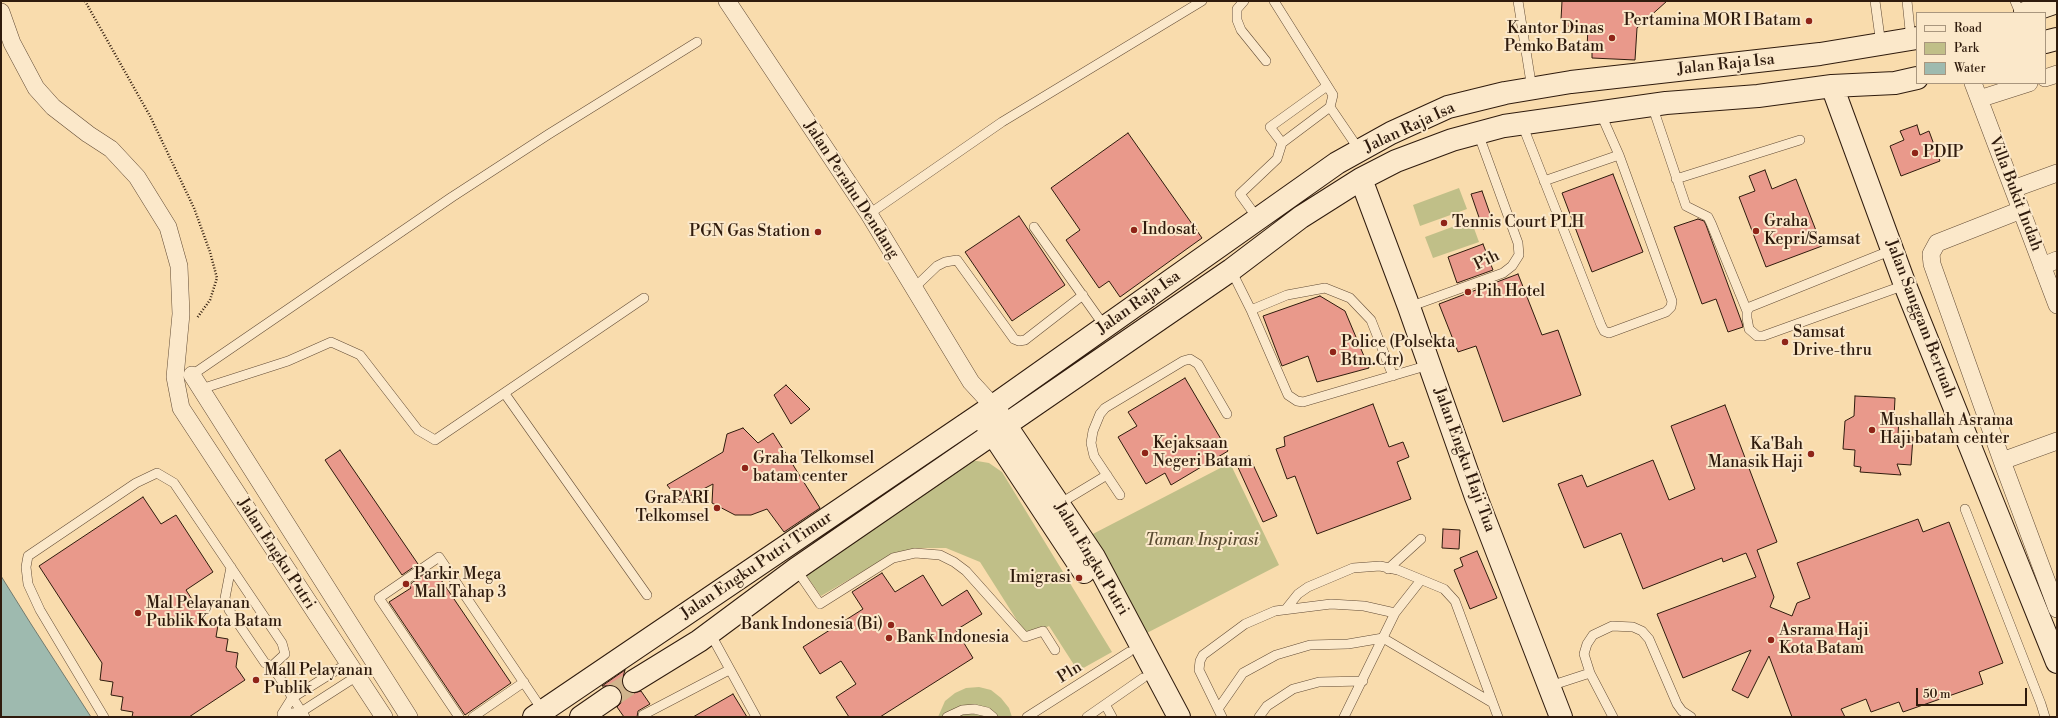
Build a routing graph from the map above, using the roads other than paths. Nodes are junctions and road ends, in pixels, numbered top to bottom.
1 (727, 1) edge
2 (1202, 1) edge
3 (1244, 1) edge
4 (1274, 1) edge
5 (1518, 1) edge
6 (1875, 1) edge
7 (1908, 1) edge
8 (2015, 1) edge
9 (2057, 2) edge
10 (1, 12) edge
11 (2020, 12) edge
12 (2028, 12) edge
13 (2057, 38) edge
14 (1914, 39) edge
15 (697, 42) dead end
16 (2046, 42) edge
17 (1880, 45) junction
18 (1266, 61) dead end
19 (1663, 72) junction
20 (2057, 74) edge
21 (1916, 78) edge
22 (2046, 78) edge
23 (1973, 84) edge
24 (2026, 84) edge
25 (1327, 86) junction
26 (1832, 86) junction
27 (1532, 89) junction
28 (1979, 99) junction
29 (1659, 104) junction
30 (1330, 107) junction
31 (1600, 112) junction
32 (1522, 124) junction
33 (1477, 132) junction
34 (1800, 140) dead end
35 (1282, 143) junction
36 (1360, 151) junction
37 (1619, 155) junction
38 (2057, 174) edge
39 (1361, 179) junction
40 (1676, 179) junction
41 (1544, 181) junction
42 (2014, 189) junction
43 (2021, 210) junction
44 (869, 214) junction
45 (1258, 219) junction
46 (1034, 227) dead end
47 (1892, 250) junction
48 (2049, 263) edge
49 (1231, 270) junction
50 (1905, 285) junction
51 (914, 288) junction
52 (1083, 295) junction
53 (644, 298) dead end
54 (2057, 305) edge
55 (1409, 307) junction
56 (1251, 310) junction
57 (1747, 311) junction
58 (1105, 327) junction
59 (1429, 365) junction
60 (1392, 376) junction
61 (196, 382) junction
62 (176, 387) junction
63 (505, 394) junction
64 (987, 410) junction
65 (1227, 414) dead end
66 (1000, 430) junction
67 (2057, 441) edge
68 (2002, 461) junction
69 (1107, 475) junction
70 (1120, 495) dead end
71 (1058, 504) junction
72 (1965, 509) dead end
73 (1421, 538) dead end
74 (231, 567) junction
75 (1388, 568) junction
76 (796, 569) junction
77 (1421, 580) junction
78 (647, 595) dead end
79 (1286, 609) junction
80 (2057, 609) edge
81 (1395, 613) junction
82 (709, 632) junction
83 (1383, 638) junction
84 (1055, 650) dead end
85 (1129, 652) junction
86 (2057, 662) edge
87 (272, 666) junction
88 (353, 670) junction
89 (729, 670) junction
90 (1590, 673) junction
91 (1143, 678) junction
92 (634, 681) tunnel mouth
93 (1363, 681) junction
94 (524, 682) junction
95 (1550, 686) junction
96 (610, 697) tunnel mouth
97 (292, 698) junction
98 (1491, 702) junction
99 (1106, 706) junction
100 (1220, 713) edge
101 (303, 714) edge
102 (538, 714) edge
103 (280, 715) edge
104 (643, 715) dead end
105 (104, 717) edge
106 (384, 717) edge
107 (409, 717) edge
108 (459, 717) edge
109 (473, 717) edge
110 (582, 717) edge
111 (756, 717) edge
112 (947, 717) edge
113 (993, 717) edge
114 (1027, 717) edge
115 (1087, 717) edge
116 (1112, 717) edge
117 (1163, 717) edge
118 (1179, 717) edge
119 (1259, 717) edge
120 (1344, 717) edge
121 (1498, 717) edge
122 (1561, 717) edge
123 (1613, 717) edge
124 (1691, 717) edge
125 (2045, 717) edge

1 - 44 street, Jalan Perahu Dendang
2 - 44 lane
3 - 18 lane
4 - 25 lane
5 - 27 lane
6 - 17 lane
7 - 14 lane
8 - 11 lane
9 - 12 main road
10 - 62 street, Jalan Engku Putri
13 - 16 main road
14 - 17 main road, Jalan Raja Isa
15 - 61 lane
17 - 19 main road, Jalan Raja Isa
19 - 27 main road, Jalan Raja Isa
19 - 29 main road
20 - 22 street
21 - 26 main road, Jalan Raja Isa
23 - 28 street, Villa Bukit Indah
24 - 28 street
25 - 30 lane
25 - 35 lane
26 - 29 main road, Jalan Raja Isa
26 - 47 main road, Jalan Sanggam Bertuah
27 - 36 main road, Jalan Raja Isa
28 - 42 street, Villa Bukit Indah
29 - 31 main road, Jalan Raja Isa
29 - 40 lane
30 - 35 lane
30 - 36 lane
31 - 32 main road, Jalan Raja Isa
31 - 37 lane
32 - 33 main road, Jalan Raja Isa
32 - 41 lane
33 - 39 main road, Jalan Raja Isa
33 - 55 lane, Pih
34 - 40 lane
35 - 45 lane
36 - 45 main road, Jalan Raja Isa
37 - 41 lane
37 - 41 lane
38 - 42 street
39 - 49 main road, Jalan Raja Isa
39 - 55 main road, Jalan Engku Haji Tua
40 - 57 lane
42 - 43 street, Villa Bukit Indah
43 - 48 street, Villa Bukit Indah
43 - 68 street
44 - 51 street, Jalan Perahu Dendang
45 - 58 main road, Jalan Raja Isa
46 - 52 lane
47 - 50 main road, Jalan Sanggam Bertuah
47 - 57 lane
48 - 54 street, Villa Bukit Indah
49 - 56 lane
49 - 66 main road, Jalan Raja Isa
50 - 57 lane
50 - 86 main road, Jalan Sanggam Bertuah
51 - 52 lane
51 - 64 street, Jalan Perahu Dendang
52 - 58 lane
53 - 63 lane
55 - 59 main road, Jalan Engku Haji Tua
56 - 60 lane
56 - 60 lane
58 - 64 main road, Jalan Raja Isa
59 - 60 lane
59 - 95 main road, Jalan Engku Haji Tua
61 - 62 lane
61 - 63 lane
61 - 107 street
62 - 88 street, Jalan Engku Putri
63 - 78 lane
64 - 66 main road, Jalan Engku Putri
64 - 102 main road, Jalan Engku Putri Timur
65 - 69 lane
66 - 71 main road, Jalan Engku Putri
66 - 76 main road, Jalan Engku Putri Timur
66 - 85 main road, Jalan Engku Putri
67 - 68 street
68 - 80 street
69 - 70 lane
69 - 71 lane
71 - 118 main road, Jalan Engku Putri
72 - 125 lane
73 - 75 lane
74 - 87 lane
74 - 87 lane
74 - 105 lane
75 - 77 lane
75 - 79 lane
76 - 82 main road, Jalan Engku Putri Timur
76 - 84 lane
77 - 81 lane
77 - 98 lane
79 - 81 lane
79 - 100 lane
81 - 83 lane
82 - 89 lane
82 - 92 main road, Jalan Engku Putri Timur
83 - 93 lane
83 - 98 lane
83 - 100 lane
85 - 91 main road, Jalan Engku Putri
85 - 114 lane, Pln
87 - 97 lane
88 - 97 lane
88 - 101 lane
88 - 106 street, Jalan Engku Putri
89 - 104 lane
89 - 111 lane
90 - 95 lane
90 - 123 lane
90 - 124 lane
91 - 99 lane
91 - 117 main road, Jalan Engku Putri
93 - 119 lane
93 - 120 lane
94 - 102 lane
94 - 108 lane
94 - 109 lane
95 - 122 main road, Jalan Engku Haji Tua
96 - 110 main road
97 - 101 lane
97 - 103 lane
98 - 121 lane
99 - 115 lane
99 - 116 lane
101 - 103 lane
112 - 113 lane

